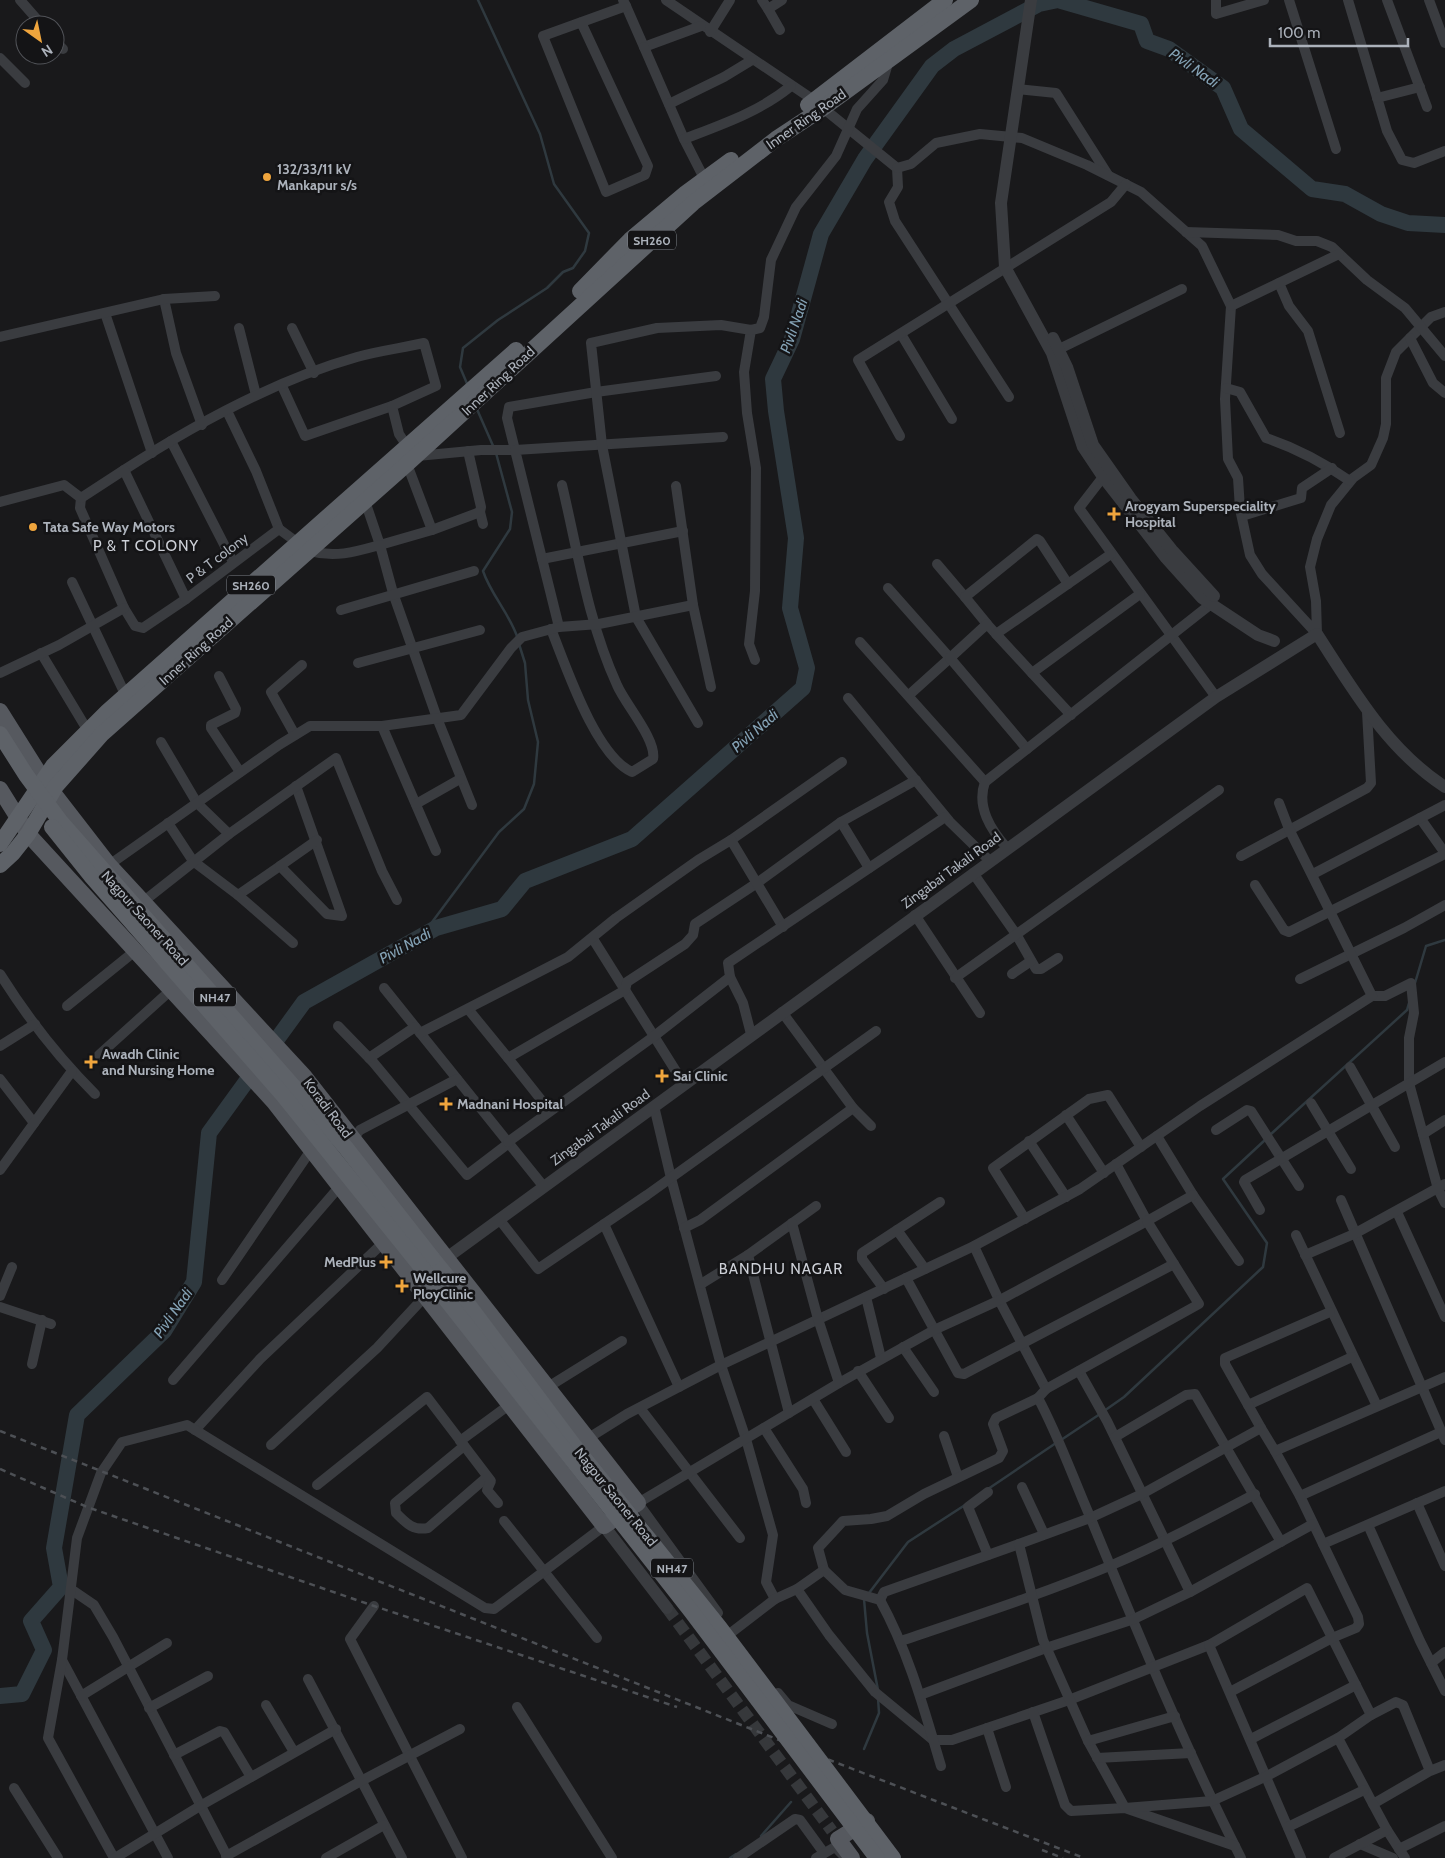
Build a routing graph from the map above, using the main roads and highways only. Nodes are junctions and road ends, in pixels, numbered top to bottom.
1 (945, 0) edge
2 (971, 0) edge
3 (819, 105) junction
4 (707, 184) junction
5 (467, 398) junction
6 (410, 455) junction
7 (304, 547) junction
8 (0, 712) edge
9 (0, 734) edge
10 (0, 753) edge
11 (48, 787) junction
12 (0, 789) edge
13 (70, 816) junction
14 (18, 818) junction
15 (28, 834) junction
16 (0, 844) edge
17 (41, 849) junction
18 (0, 865) edge
19 (225, 993) junction
20 (199, 1021) junction
21 (430, 1267) junction
22 (437, 1288) junction
23 (852, 1858) edge
24 (877, 1858) edge
25 (892, 1858) edge
26 (901, 1858) edge

1 - 3 highway, Inner Ring Road / SH260
2 - 3 highway, Inner Ring Road / SH260
3 - 4 highway, Inner Ring Road / SH260
4 - 5 highway, Inner Ring Road / SH260
4 - 5 highway, Inner Ring Road / SH260
5 - 6 highway, Inner Ring Road / SH260
6 - 7 highway, Inner Ring Road / SH260
6 - 7 highway, Inner Ring Road / SH260
7 - 11 highway, Inner Ring Road / SH260
7 - 11 highway, Inner Ring Road / SH260
8 - 11 main road, Koradi Road
9 - 21 highway, Nagpur Saoner Road / NH47, bridge
10 - 21 highway, Nagpur Saoner Road / NH47, bridge
11 - 13 main road, Koradi Road
11 - 14 highway, SH260
11 - 15 highway, SH260
12 - 14 main road
13 - 17 main road
13 - 19 main road, Koradi Road
14 - 15 main road
14 - 16 highway, SH260
15 - 17 main road
15 - 18 highway, SH260
17 - 20 main road
19 - 20 main road
19 - 21 main road, Koradi Road
20 - 21 main road
21 - 22 highway, Koradi Road / NH47
21 - 22 main road
21 - 22 main road, Koradi Road
22 - 24 highway, Nagpur Saoner Road / NH47, bridge
22 - 25 highway, Nagpur Saoner Road / NH47, bridge
23 - 26 main road

